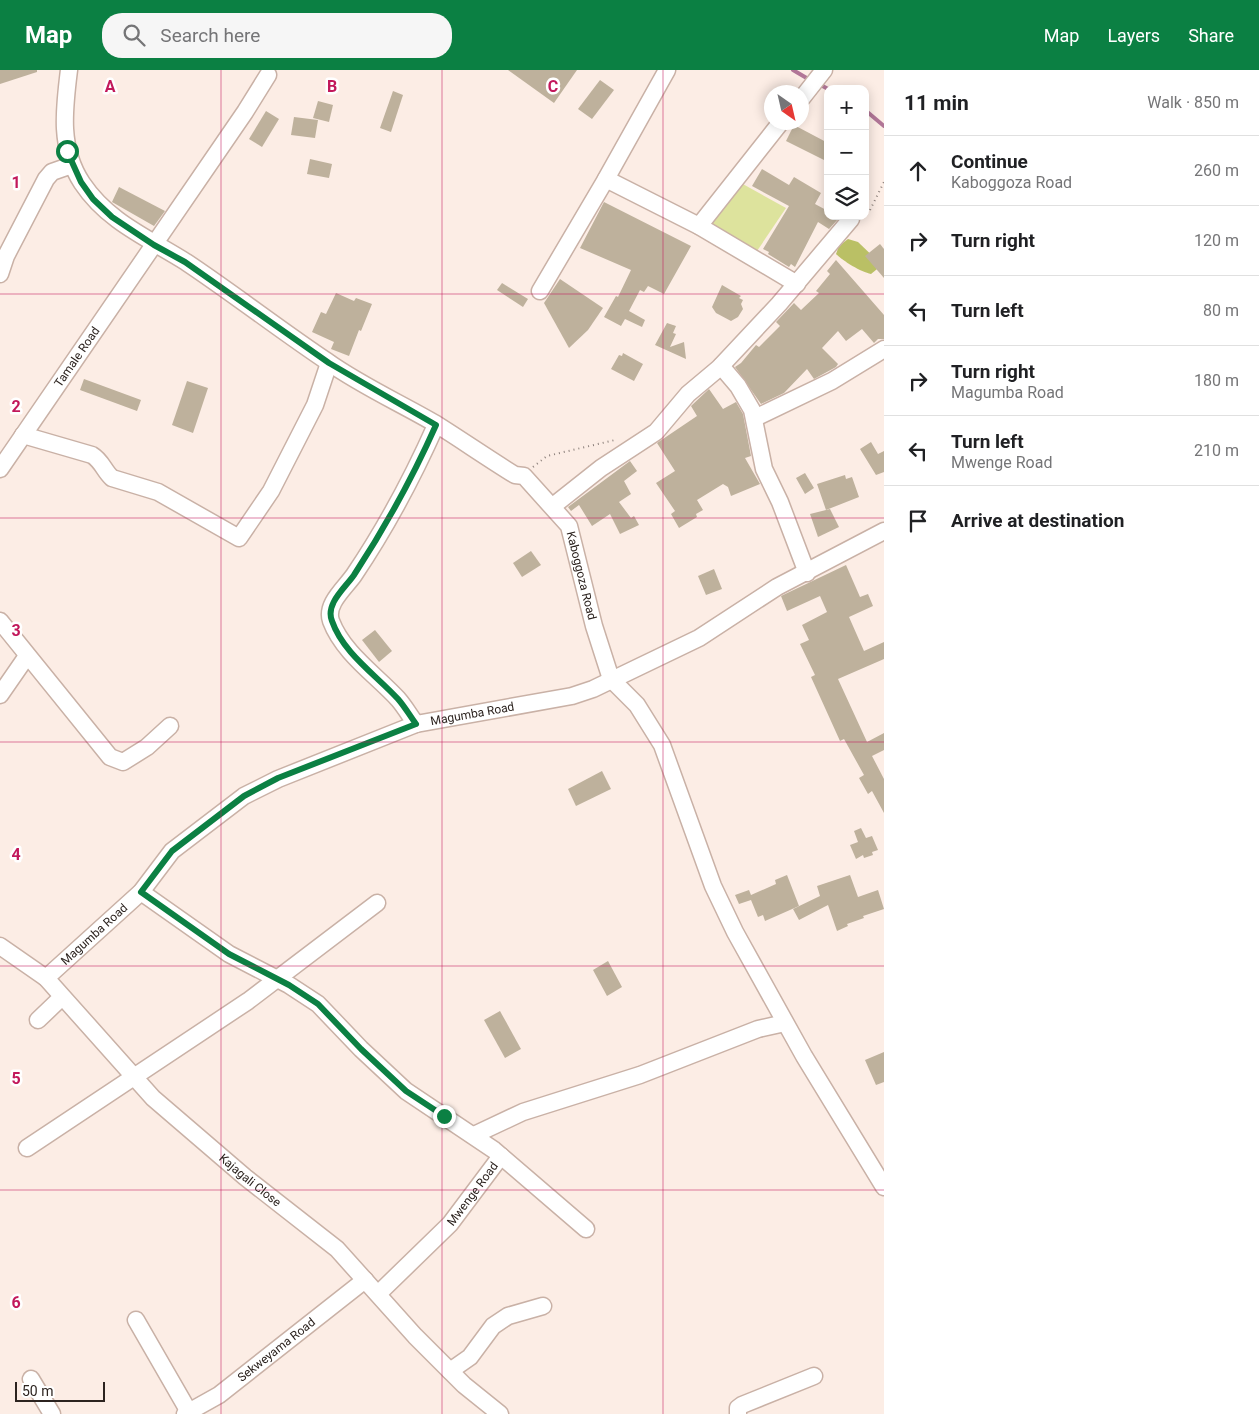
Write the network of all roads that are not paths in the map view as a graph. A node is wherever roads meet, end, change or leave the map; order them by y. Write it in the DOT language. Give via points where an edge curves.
graph roads {
  1 [pos="69,70"];
  2 [pos="667,70"];
  3 [pos="268,75"];
  4 [pos="775,130"];
  5 [pos="72,165"];
  6 [pos="606,180"];
  7 [pos="850,220"];
  8 [pos="699,226"];
  9 [pos="154,245"];
  10 [pos="0,274"];
  11 [pos="796,284"];
  12 [pos="540,291"];
  13 [pos="884,348"];
  14 [pos="329,363"];
  15 [pos="721,366"];
  16 [pos="755,418"];
  17 [pos="436,425"];
  18 [pos="23,435"];
  19 [pos="0,469"];
  20 [pos="553,506"];
  21 [pos="884,531"];
  22 [pos="807,573"];
  23 [pos="0,621"];
  24 [pos="27,656"];
  25 [pos="611,679"];
  26 [pos="0,695"];
  27 [pos="416,724"];
  28 [pos="170,726"];
  29 [pos="141,892"];
  30 [pos="377,903"];
  31 [pos="0,946"];
  32 [pos="46,978"];
  33 [pos="276,978"];
  34 [pos="62,997"];
  35 [pos="38,1020"];
  36 [pos="785,1023"];
  37 [pos="134,1078"];
  38 [pos="474,1135"];
  39 [pos="27,1148"];
  40 [pos="502,1156"];
  41 [pos="883,1182"];
  42 [pos="586,1229"];
  43 [pos="365,1280"];
  44 [pos="378,1294"];
  45 [pos="543,1306"];
  46 [pos="136,1320"];
  47 [pos="450,1371"];
  48 [pos="814,1376"];
  49 [pos="30,1379"];
  50 [pos="187,1413"];
  51 [pos="52,1414"];
  52 [pos="500,1414"];
  53 [pos="738,1414"];
  1 -- 5 [label="street, Kaboggoza Road" via="64,129"];
  2 -- 6 [label="street"];
  3 -- 9 [label="street, Tamale Road"];
  4 -- 8 [label="street"];
  5 -- 9 [label="street, Kaboggoza Road" via="93,199 112,217"];
  5 -- 10 [label="street" via="52,172 46,179"];
  6 -- 8 [label="street"];
  6 -- 12 [label="street"];
  7 -- 11 [label="street"];
  8 -- 11 [label="street"];
  9 -- 14 [label="street, Kaboggoza Road" via="185,262"];
  9 -- 18 [label="street, Tamale Road"];
  11 -- 15 [label="street"];
  13 -- 16 [label="street" via="832,381"];
  14 -- 17 [label="street, Kaboggoza Road"];
  14 -- 18 [label="street" via="315,405 271,491 239,538 158,492 112,478 101,460 92,455"];
  15 -- 16 [label="street" via="738,386"];
  15 -- 20 [label="street" via="688,394 656,432 596,471"];
  16 -- 22 [label="street" via="764,469"];
  17 -- 20 [label="street, Kaboggoza Road" via="515,475 524,476"];
  17 -- 27 [label="street" via="406,491 333,603 330,614 337,633"];
  18 -- 19 [label="street, Tamale Road"];
  20 -- 25 [label="street, Kaboggoza Road" via="569,526"];
  21 -- 22 [label="street, Magumba Road"];
  22 -- 25 [label="street, Magumba Road" via="777,587 700,638"];
  23 -- 24 [label="street"];
  24 -- 26 [label="street"];
  24 -- 28 [label="street" via="110,758 116,761 132,758"];
  25 -- 27 [label="street, Magumba Road" via="572,696"];
  25 -- 36 [label="street" via="624,689 662,745 713,886"];
  27 -- 29 [label="street, Magumba Road" via="278,778 244,796 172,851"];
  29 -- 32 [label="street, Magumba Road"];
  29 -- 33 [label="street, Mwenge Road" via="229,954"];
  30 -- 33 [label="street"];
  31 -- 32 [label="street, Kajagali Close"];
  32 -- 34 [label="street, Kajagali Close"];
  33 -- 37 [label="street" via="248,1001"];
  33 -- 38 [label="street, Mwenge Road" via="318,1004 406,1091"];
  34 -- 35 [label="street"];
  34 -- 37 [label="street, Kajagali Close"];
  36 -- 38 [label="street" via="758,1029 640,1075 523,1112"];
  36 -- 41 [label="street"];
  37 -- 39 [label="street"];
  37 -- 43 [label="street, Kajagali Close" via="238,1171 336,1249"];
  38 -- 40 [label="street, Mwenge Road"];
  40 -- 42 [label="street"];
  40 -- 44 [label="street, Mwenge Road" via="450,1224"];
  43 -- 44 [label="street, Kajagali Close"];
  43 -- 50 [label="street, Sekweyama Road" via="218,1395"];
  44 -- 47 [label="street, Kajagali Close"];
  45 -- 47 [label="street" via="508,1316 493,1326 470,1357"];
  46 -- 50 [label="street"];
  47 -- 52 [label="street, Kajagali Close"];
  48 -- 53 [label="street" via="742,1405"];
  49 -- 51 [label="street"];
}
